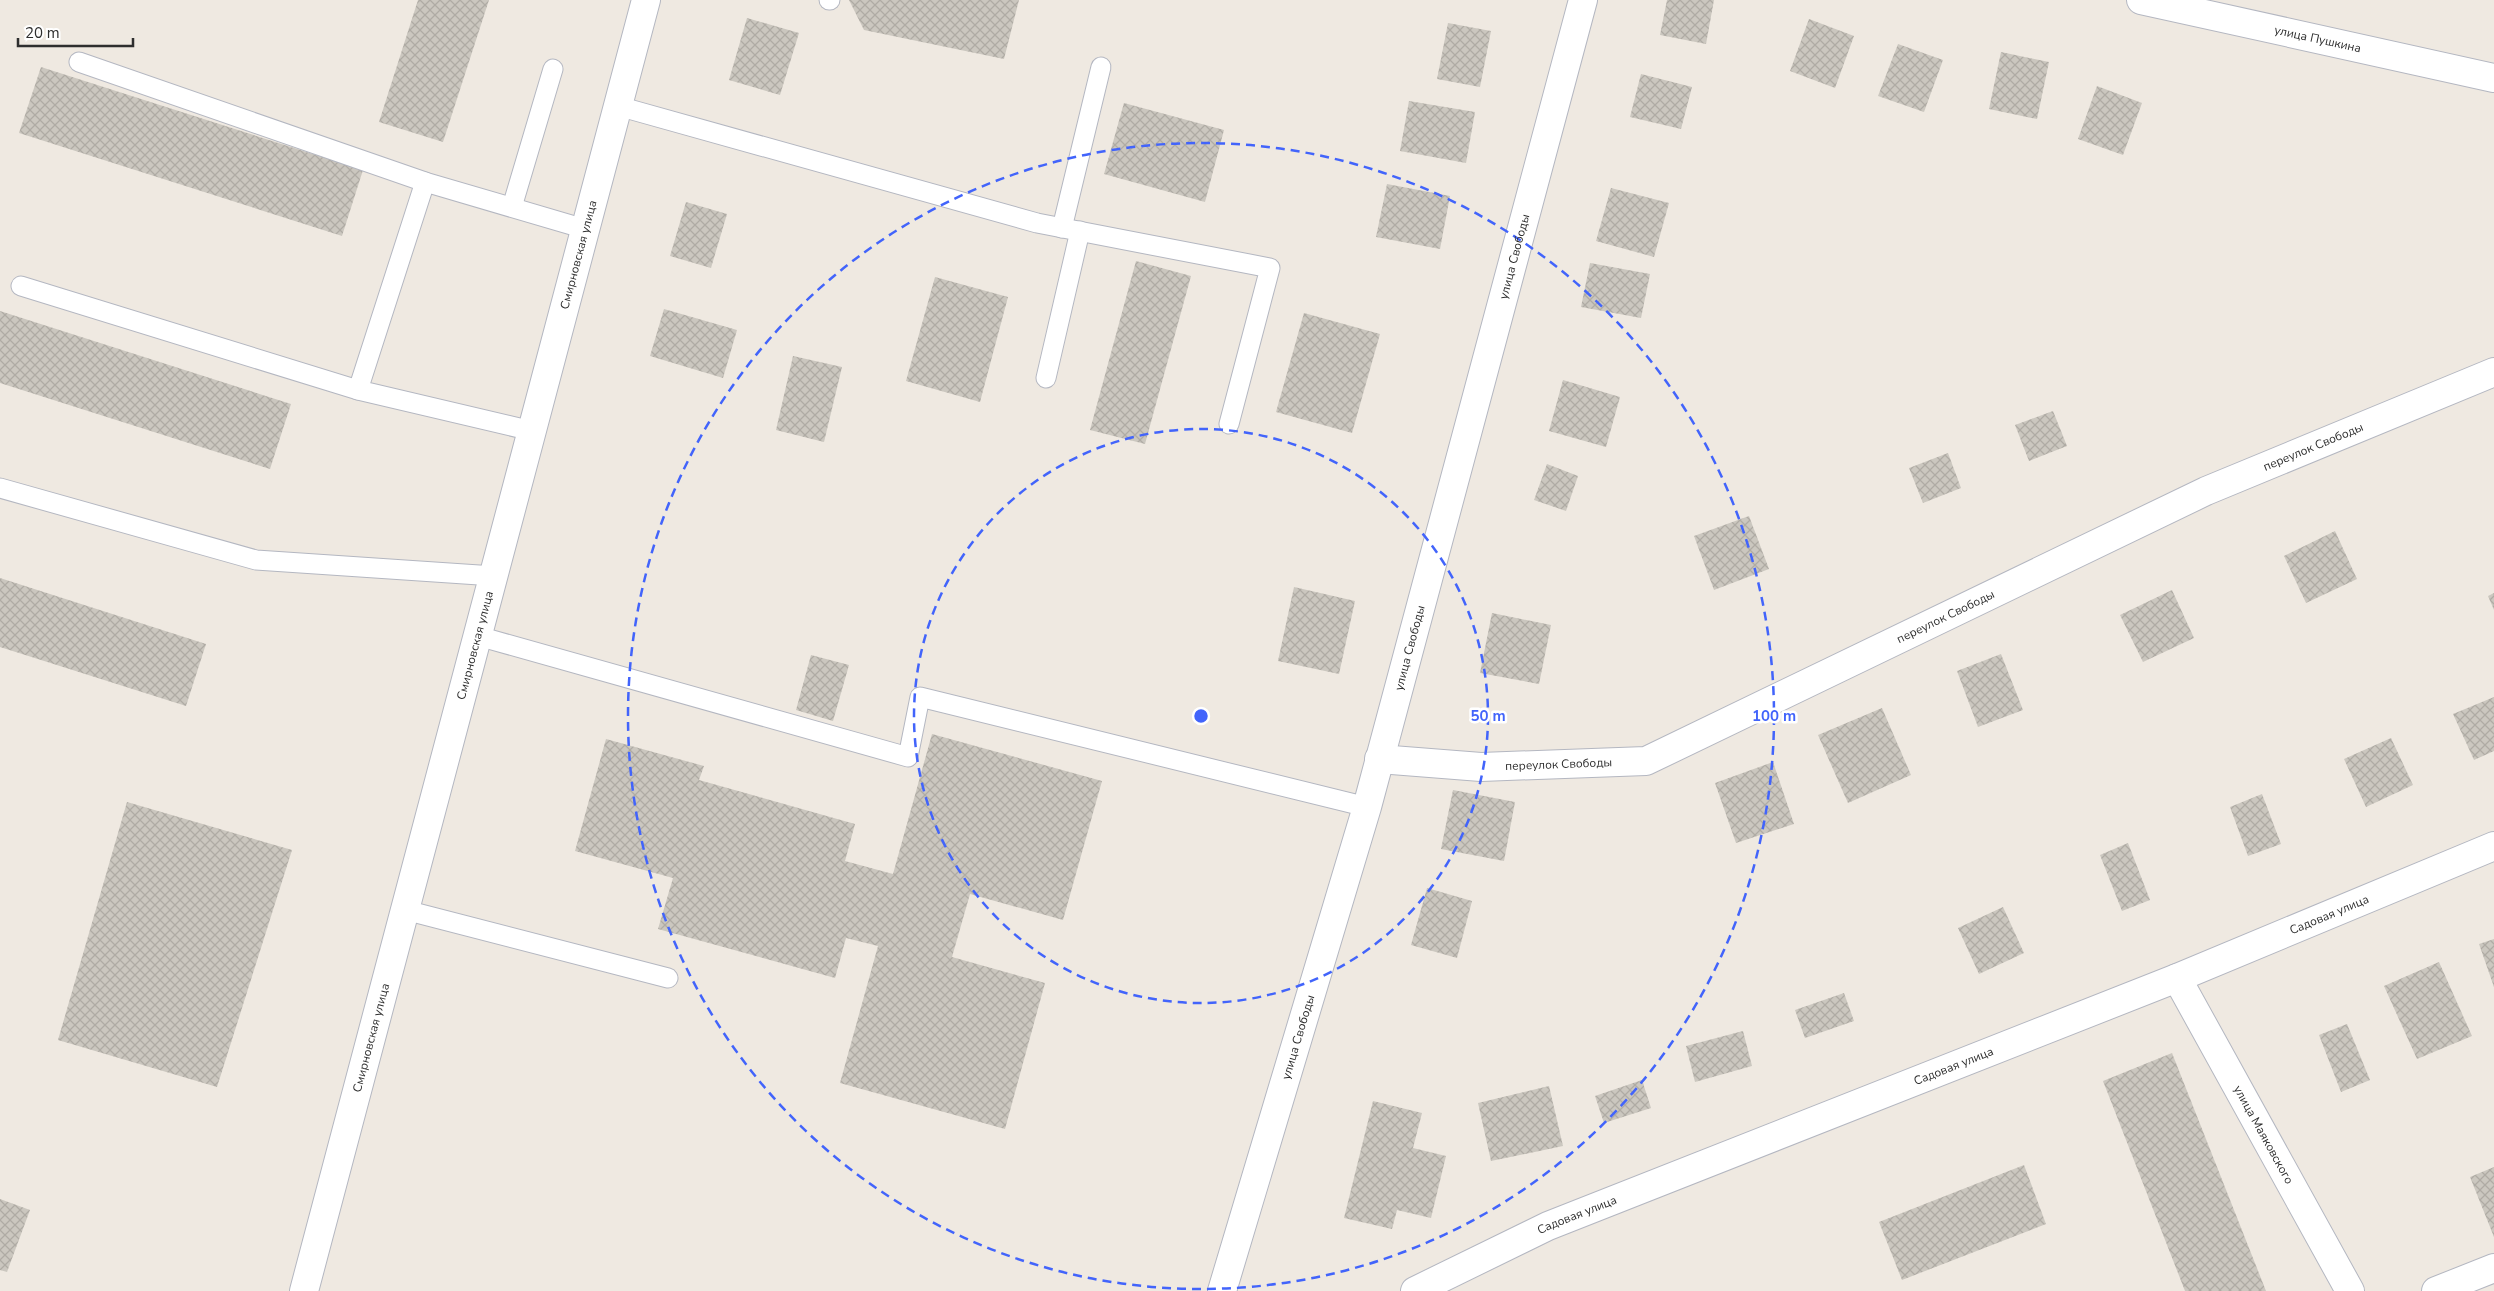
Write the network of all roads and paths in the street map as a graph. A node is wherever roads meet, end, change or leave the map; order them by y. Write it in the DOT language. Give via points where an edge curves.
graph roads {
  1 [pos="646,0"];
  2 [pos="1583,0"];
  3 [pos="2141,0"];
  4 [pos="79,62"];
  5 [pos="1102,67"];
  6 [pos="553,68"];
  7 [pos="2494,78"];
  8 [pos="618,106"];
  9 [pos="425,182"];
  10 [pos="512,207"];
  11 [pos="585,229"];
  12 [pos="1071,229"];
  13 [pos="21,286"];
  14 [pos="2494,372"];
  15 [pos="1046,378"];
  16 [pos="358,390"];
  17 [pos="1229,424"];
  18 [pos="532,431"];
  19 [pos="0,488"];
  20 [pos="494,576"];
  21 [pos="478,636"];
  22 [pos="1379,759"];
  23 [pos="1367,807"];
  24 [pos="2494,846"];
  25 [pos="405,910"];
  26 [pos="668,978"];
  27 [pos="2177,978"];
  28 [pos="2494,1268"];
  29 [pos="304,1291"];
  30 [pos="1222,1291"];
  31 [pos="1415,1291"];
  32 [pos="2350,1291"];
  33 [pos="2436,1291"];
  1 -- 8 [label="street, Смирновская улица"];
  2 -- 22 [label="street, улица Свободы"];
  3 -- 7 [label="street, улица Пушкина"];
  4 -- 9 [label="lane"];
  5 -- 12 [label="lane"];
  6 -- 10 [label="lane"];
  8 -- 11 [label="street, Смирновская улица"];
  8 -- 12 [label="lane" via="1037,223"];
  9 -- 10 [label="lane"];
  9 -- 16 [label="lane"];
  10 -- 11 [label="lane"];
  11 -- 18 [label="street, Смирновская улица"];
  12 -- 15 [label="lane"];
  12 -- 17 [label="lane" via="1270,268"];
  13 -- 16 [label="lane"];
  14 -- 22 [label="street, переулок Свободы" via="2206,491 1646,761 1481,767"];
  16 -- 18 [label="lane"];
  18 -- 20 [label="street, Смирновская улица"];
  19 -- 20 [label="lane" via="256,560"];
  20 -- 21 [label="street, Смирновская улица"];
  21 -- 23 [label="lane" via="908,757 920,697"];
  21 -- 25 [label="street, Смирновская улица"];
  22 -- 23 [label="street, улица Свободы"];
  23 -- 30 [label="street, улица Свободы"];
  24 -- 27 [label="street, Садовая улица"];
  25 -- 26 [label="lane"];
  25 -- 29 [label="street, Смирновская улица"];
  27 -- 31 [label="street, Садовая улица" via="1548,1226"];
  27 -- 32 [label="street, улица Маяковского"];
  28 -- 33 [label="street"];
}
